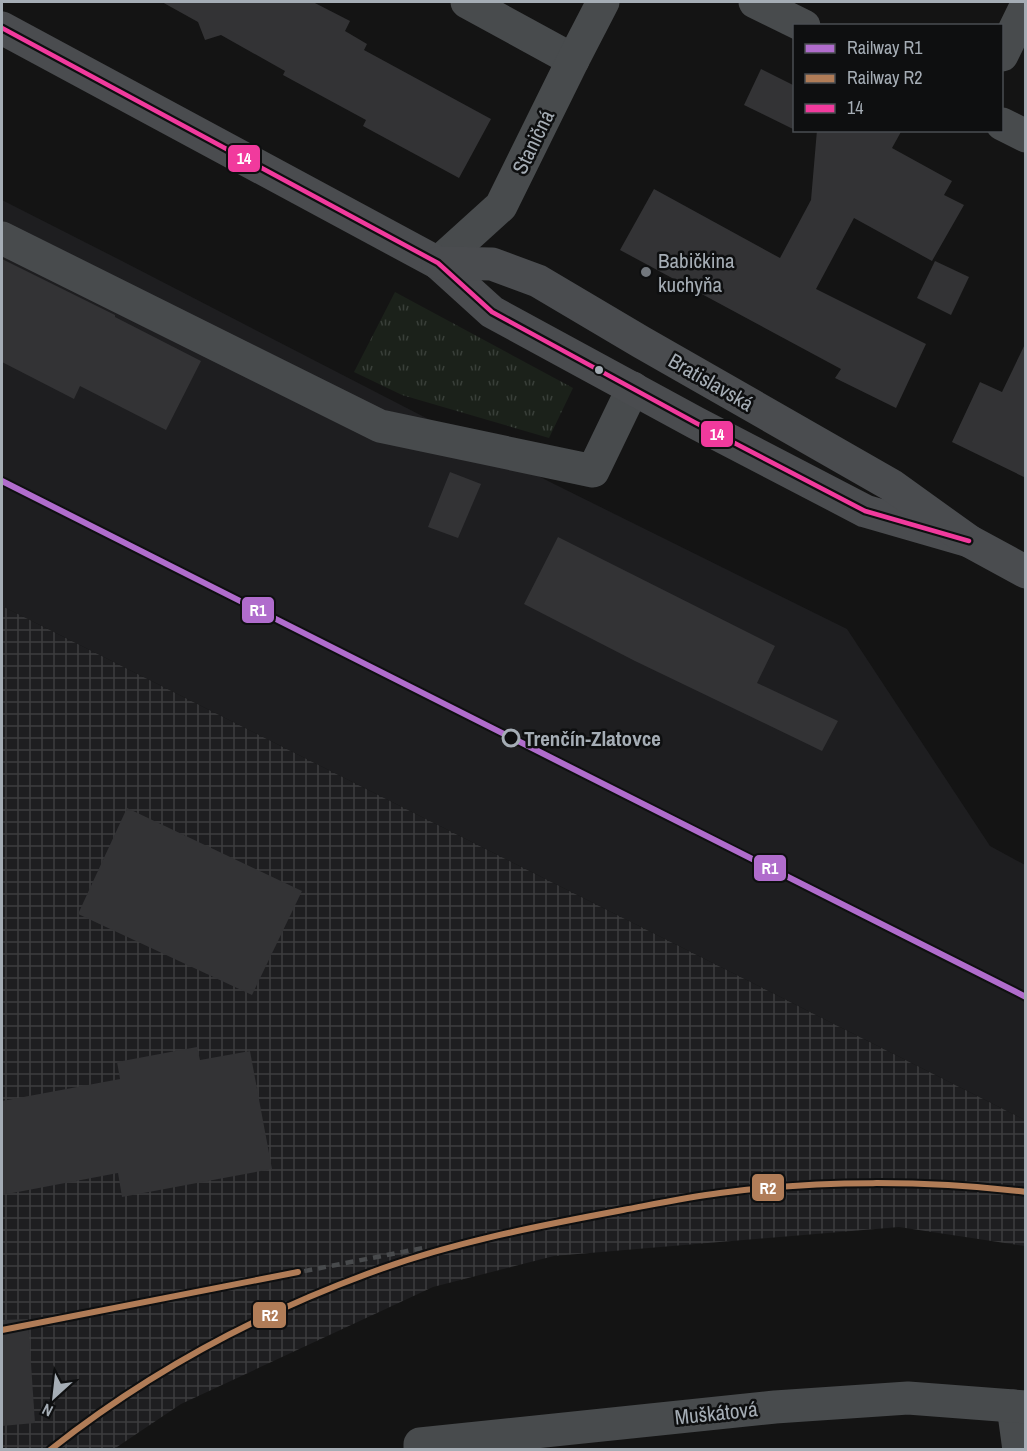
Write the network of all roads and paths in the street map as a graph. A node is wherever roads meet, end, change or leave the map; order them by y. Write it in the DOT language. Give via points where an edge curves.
graph roads {
  1 [pos="467,2"];
  2 [pos="603,2"];
  3 [pos="755,2"];
  4 [pos="1026,6"];
  5 [pos="800,24"];
  6 [pos="2,28"];
  7 [pos="1003,53"];
  8 [pos="573,60"];
  9 [pos="1003,124"];
  10 [pos="1026,136"];
  11 [pos="2,238"];
  12 [pos="438,263"];
  13 [pos="633,388"];
  14 [pos="969,541"];
  15 [pos="1026,572"];
  16 [pos="1019,1406"];
  17 [pos="420,1447"];
  18 [pos="1018,1449"];
  1 -- 8 [label="street"];
  2 -- 8 [label="street, Staničná"];
  3 -- 5 [label="street"];
  4 -- 7 [label="street"];
  6 -- 12 [label="main road, Bratislavská"];
  8 -- 12 [label="street, Staničná" via="501,206"];
  9 -- 10 [label="street"];
  11 -- 13 [label="street" via="380,426 593,471"];
  12 -- 13 [label="main road, Bratislavská" via="492,312"];
  12 -- 14 [label="main road, Bratislavská" via="492,264 538,281 891,485"];
  13 -- 14 [label="main road, Bratislavská" via="865,511"];
  14 -- 15 [label="main road, Bratislavská"];
  16 -- 17 [label="street, Muškátová" via="908,1398 776,1407"];
  16 -- 18 [label="street, Muškátová"];
}
